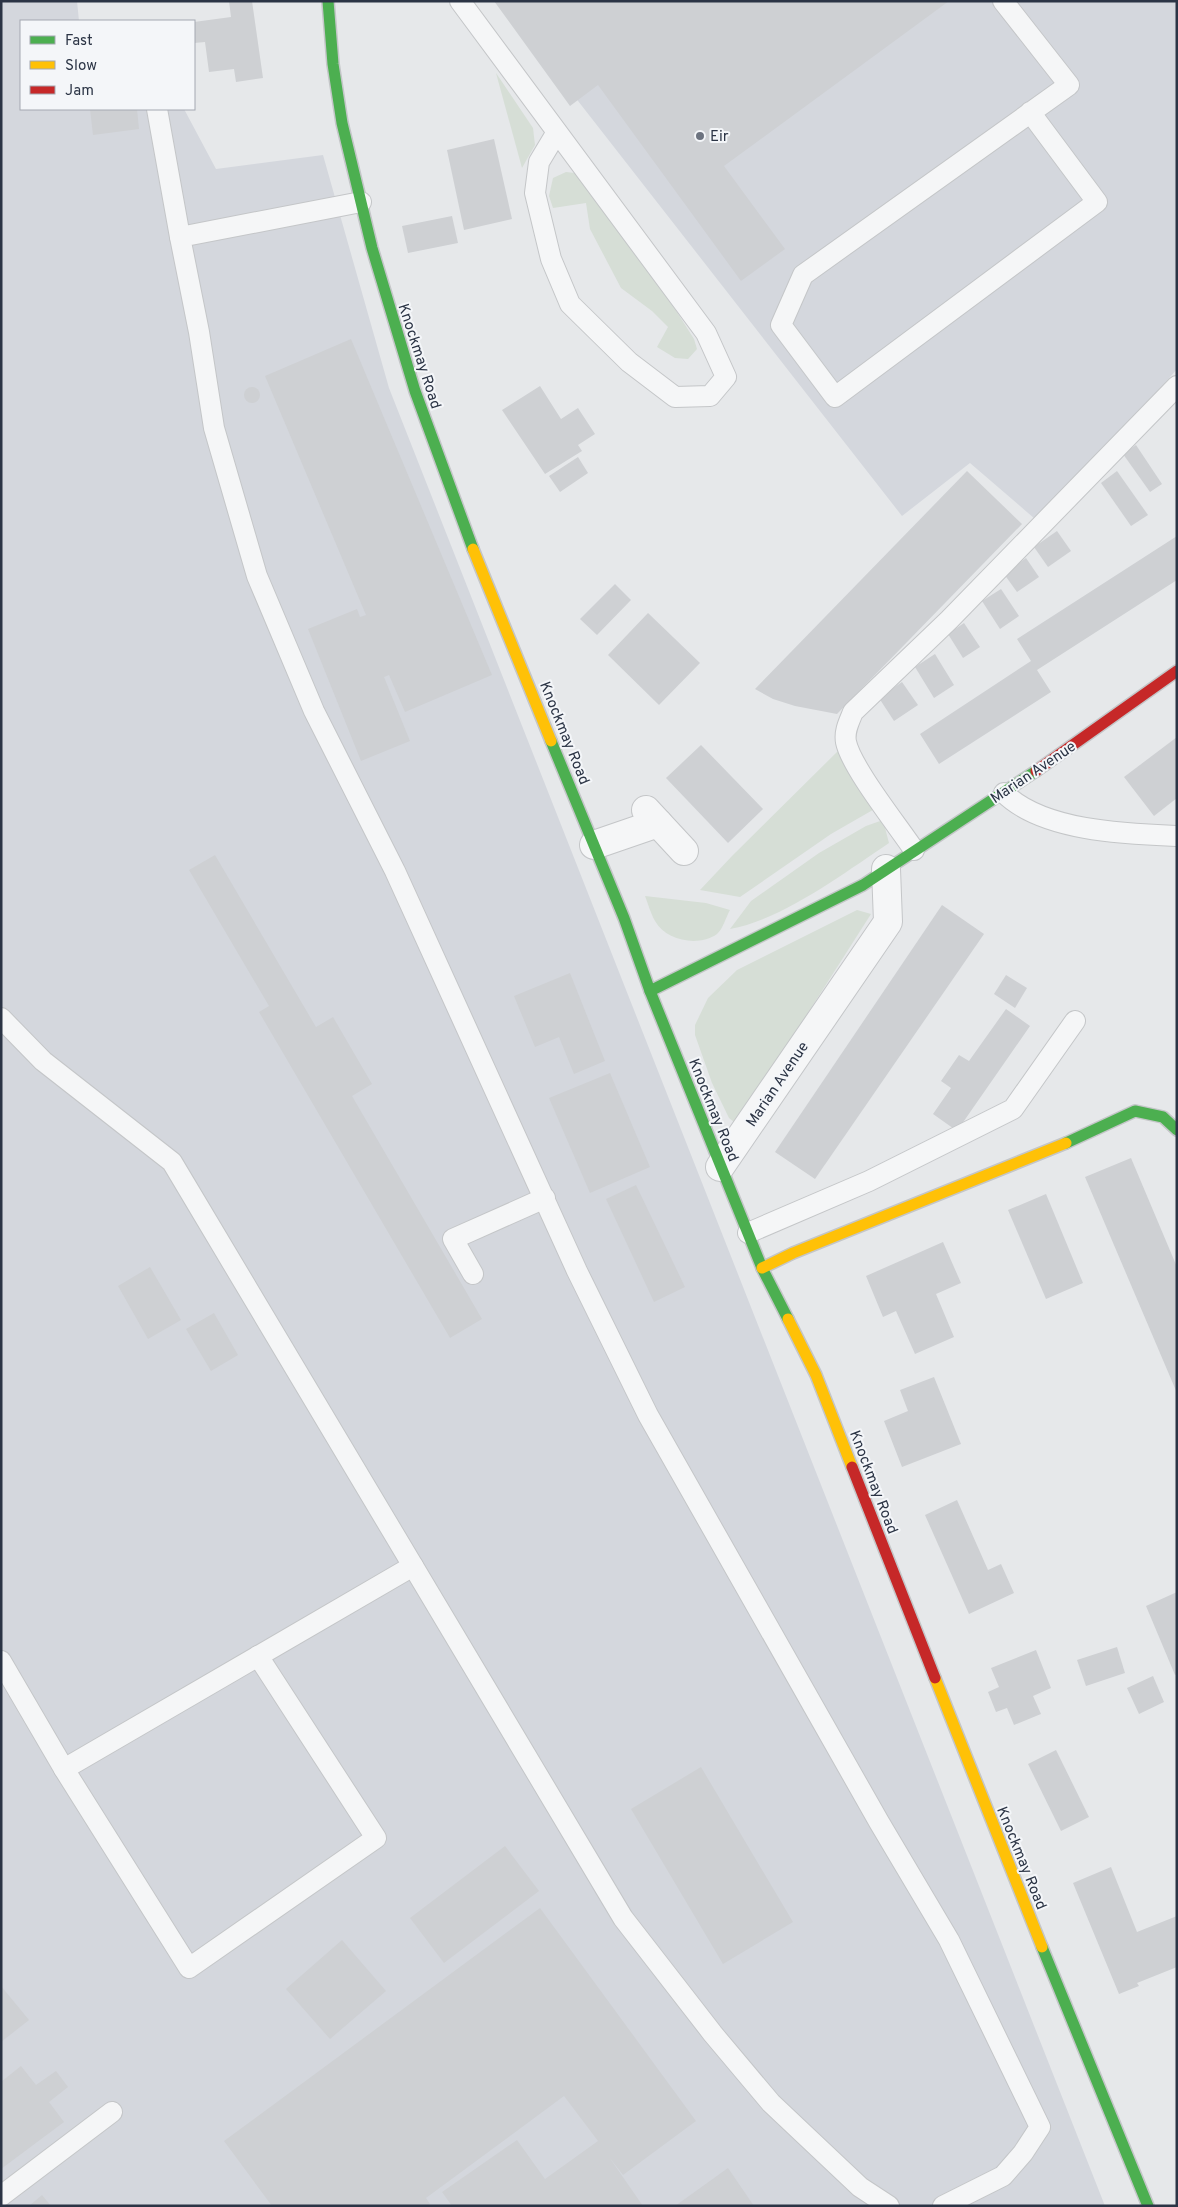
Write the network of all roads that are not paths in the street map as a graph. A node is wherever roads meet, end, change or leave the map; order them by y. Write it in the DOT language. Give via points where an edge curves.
graph roads {
  1 [pos="328,1"];
  2 [pos="460,1"];
  3 [pos="1003,1"];
  4 [pos="158,110"];
  5 [pos="1030,112"];
  6 [pos="557,132"];
  7 [pos="361,202"];
  8 [pos="180,237"];
  9 [pos="1177,386"];
  10 [pos="1177,671"];
  11 [pos="1004,792"];
  12 [pos="1177,836"];
  13 [pos="594,845"];
  14 [pos="914,850"];
  15 [pos="684,851"];
  16 [pos="886,869"];
  17 [pos="650,990"];
  18 [pos="1,1018"];
  19 [pos="1075,1021"];
  20 [pos="1177,1130"];
  21 [pos="720,1167"];
  22 [pos="545,1198"];
  23 [pos="748,1233"];
  24 [pos="762,1268"];
  25 [pos="473,1274"];
  26 [pos="413,1566"];
  27 [pos="258,1656"];
  28 [pos="1,1661"];
  29 [pos="64,1769"];
  30 [pos="112,2112"];
  31 [pos="1,2196"];
  32 [pos="889,2206"];
  33 [pos="943,2206"];
  34 [pos="1148,2206"];
  1 -- 7 [label="street, Knockmay Road" via="332,64"];
  2 -- 6 [label="lane"];
  3 -- 5 [label="lane" via="1069,85"];
  4 -- 8 [label="lane"];
  5 -- 5 [label="lane" via="803,276 781,325 835,397 1098,202"];
  6 -- 6 [label="lane" via="706,333 726,377 710,396 675,396 629,362 570,304 551,259 535,193 539,162"];
  7 -- 8 [label="lane"];
  7 -- 13 [label="street, Knockmay Road" via="392,321 415,391 483,577"];
  8 -- 22 [label="lane" via="214,428 258,576 314,711 395,871"];
  9 -- 14 [label="lane" via="949,620 853,712 846,727 846,742 854,762"];
  10 -- 11 [label="street, Marian Avenue"];
  11 -- 12 [label="lane" via="1016,805 1092,830"];
  11 -- 14 [label="street, Marian Avenue"];
  13 -- 15 [label="street" via="651,816"];
  13 -- 17 [label="street, Knockmay Road"];
  14 -- 16 [label="street, Marian Avenue"];
  16 -- 17 [label="street, Marian Avenue" via="855,889"];
  16 -- 21 [label="street, Marian Avenue" via="888,922"];
  17 -- 21 [label="street, Knockmay Road"];
  18 -- 26 [label="lane" via="43,1061 172,1162"];
  19 -- 23 [label="lane" via="1013,1109 869,1181"];
  20 -- 24 [label="street" via="1163,1117 1135,1111 1048,1151"];
  21 -- 23 [label="street, Knockmay Road"];
  22 -- 25 [label="lane" via="452,1239"];
  22 -- 33 [label="lane" via="648,1415 949,1940 1040,2126 1003,2176"];
  23 -- 24 [label="street, Knockmay Road"];
  24 -- 34 [label="street, Knockmay Road" via="816,1375 1013,1877"];
  26 -- 27 [label="lane"];
  26 -- 32 [label="lane" via="623,1918 712,2034 771,2103 860,2188"];
  27 -- 29 [label="lane"];
  27 -- 29 [label="lane" via="376,1838 189,1968"];
  28 -- 29 [label="lane"];
  30 -- 31 [label="lane"];
}
